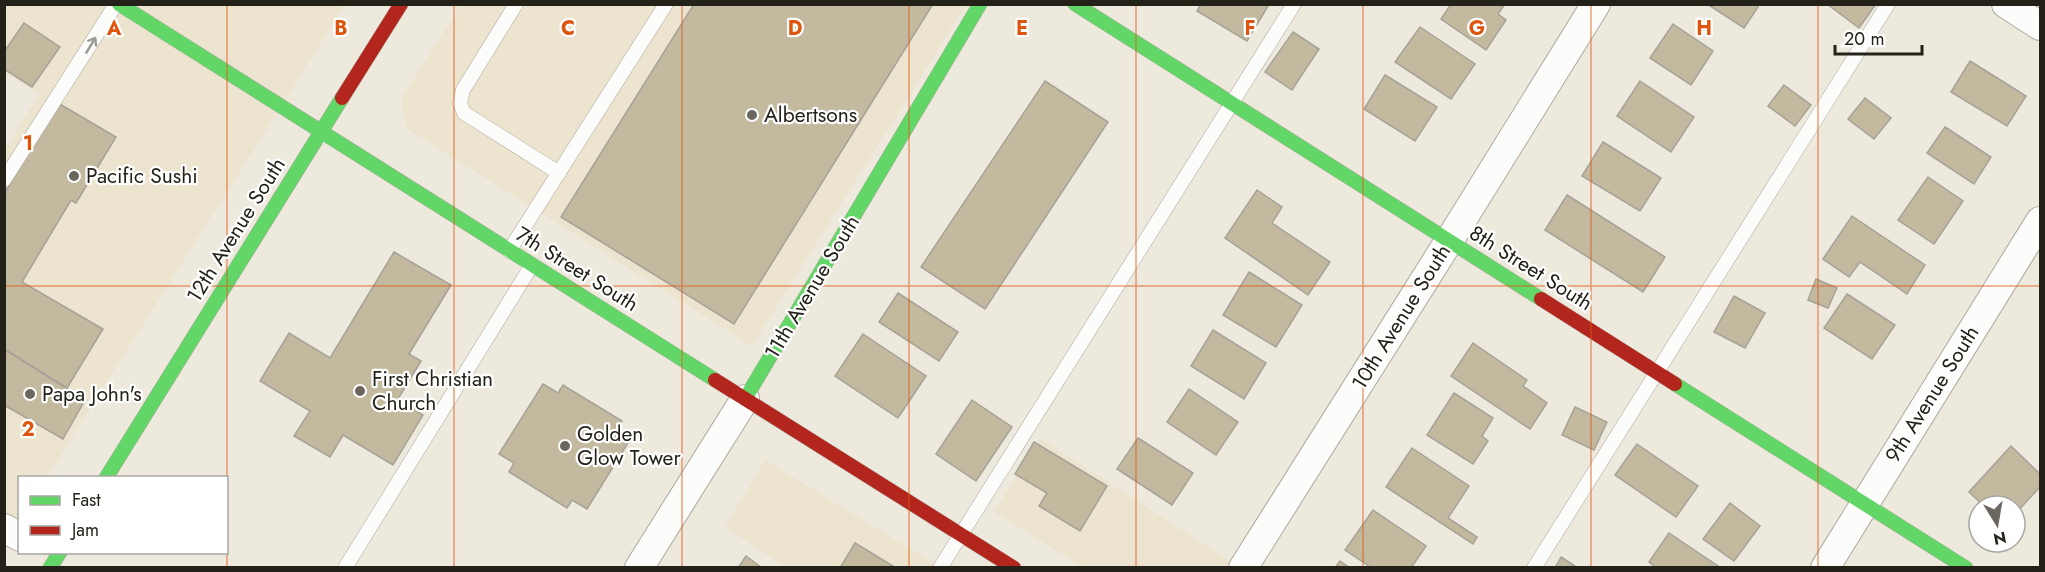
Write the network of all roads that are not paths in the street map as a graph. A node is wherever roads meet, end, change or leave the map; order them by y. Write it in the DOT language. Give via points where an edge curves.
graph roads {
  1 [pos="118,4"];
  2 [pos="401,4"];
  3 [pos="516,4"];
  4 [pos="666,4"];
  5 [pos="980,4"];
  6 [pos="1075,4"];
  7 [pos="1294,4"];
  8 [pos="1596,4"];
  9 [pos="1888,4"];
  10 [pos="2006,4"];
  11 [pos="2040,26"];
  12 [pos="1232,104"];
  13 [pos="321,132"];
  14 [pos="559,173"];
  15 [pos="4,180"];
  16 [pos="2040,221"];
  17 [pos="1449,241"];
  18 [pos="509,251"];
  19 [pos="532,265"];
  20 [pos="1657,372"];
  21 [pos="745,399"];
  22 [pos="107,476"];
  23 [pos="1863,503"];
  24 [pos="4,528"];
  25 [pos="961,534"];
  26 [pos="18,536"];
  27 [pos="345,567"];
  28 [pos="639,567"];
  29 [pos="940,567"];
  30 [pos="1014,567"];
  31 [pos="1243,567"];
  32 [pos="1534,567"];
  33 [pos="1825,567"];
  34 [pos="1966,567"];
  1 -- 13 [label="street, 7th Street South"];
  15 -- 1 [label="lane, one-way"];
  2 -- 13 [label="street, 12th Avenue South"];
  3 -- 14 [label="lane" via="463,90 460,103 464,113"];
  4 -- 14 [label="lane"];
  5 -- 21 [label="street, 11th Avenue South"];
  6 -- 12 [label="street, 8th Street South"];
  7 -- 12 [label="lane"];
  8 -- 17 [label="street, 10th Avenue South"];
  9 -- 20 [label="lane"];
  10 -- 11 [label="street"];
  12 -- 17 [label="street, 8th Street South"];
  12 -- 25 [label="lane"];
  13 -- 18 [label="street, 7th Street South"];
  13 -- 22 [label="street, 12th Avenue South"];
  14 -- 18 [label="lane"];
  16 -- 23 [label="street, 9th Avenue South"];
  17 -- 20 [label="street, 8th Street South"];
  17 -- 31 [label="street, 10th Avenue South"];
  18 -- 19 [label="street, 7th Street South"];
  19 -- 21 [label="street, 7th Street South"];
  19 -- 27 [label="lane"];
  20 -- 23 [label="street, 8th Street South"];
  20 -- 32 [label="lane"];
  21 -- 25 [label="street, 7th Street South"];
  21 -- 28 [label="street, 11th Avenue South"];
  23 -- 33 [label="street, 9th Avenue South"];
  23 -- 34 [label="street, 8th Street South"];
  24 -- 26 [label="street"];
  25 -- 29 [label="lane"];
  25 -- 30 [label="street, 7th Street South"];
}
